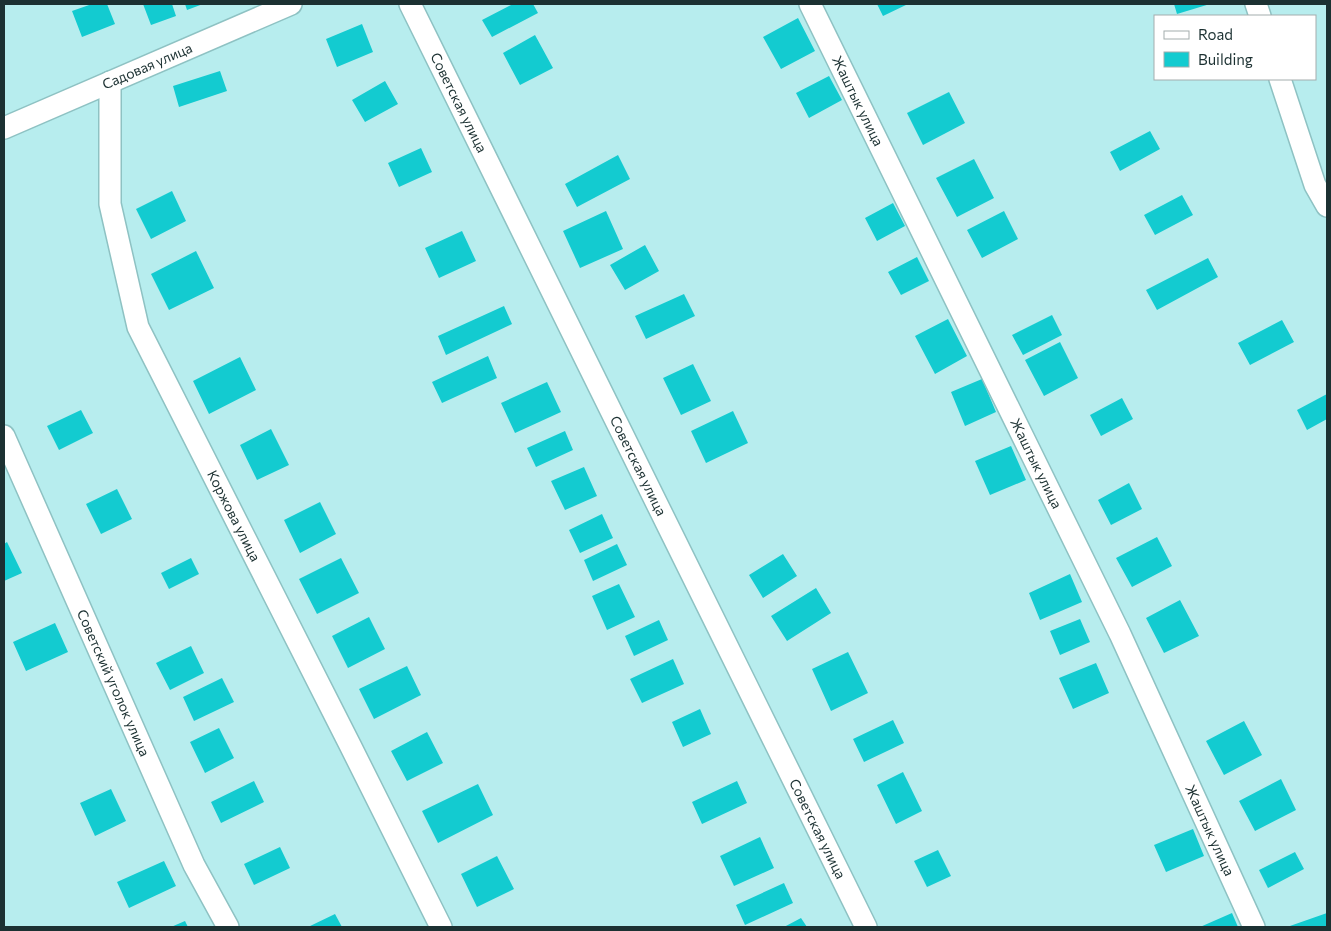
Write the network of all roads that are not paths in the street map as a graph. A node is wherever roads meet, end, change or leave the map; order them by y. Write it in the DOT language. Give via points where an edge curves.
graph roads {
  1 [pos="291,4"];
  2 [pos="410,4"];
  3 [pos="810,4"];
  4 [pos="1280,80"];
  5 [pos="110,82"];
  6 [pos="4,128"];
  7 [pos="1327,206"];
  8 [pos="4,436"];
  9 [pos="228,927"];
  10 [pos="441,927"];
  11 [pos="866,927"];
  12 [pos="1254,927"];
  1 -- 5 [label="street, Садовая улица"];
  2 -- 11 [label="street, Советская улица"];
  3 -- 12 [label="street, Жаштык улица" via="1120,634"];
  4 -- 7 [label="street" via="1315,186"];
  5 -- 6 [label="street, Садовая улица"];
  5 -- 10 [label="street, Коржова улица" via="110,204 138,327"];
  8 -- 9 [label="street, Советский уголок улица" via="194,865"];
}
